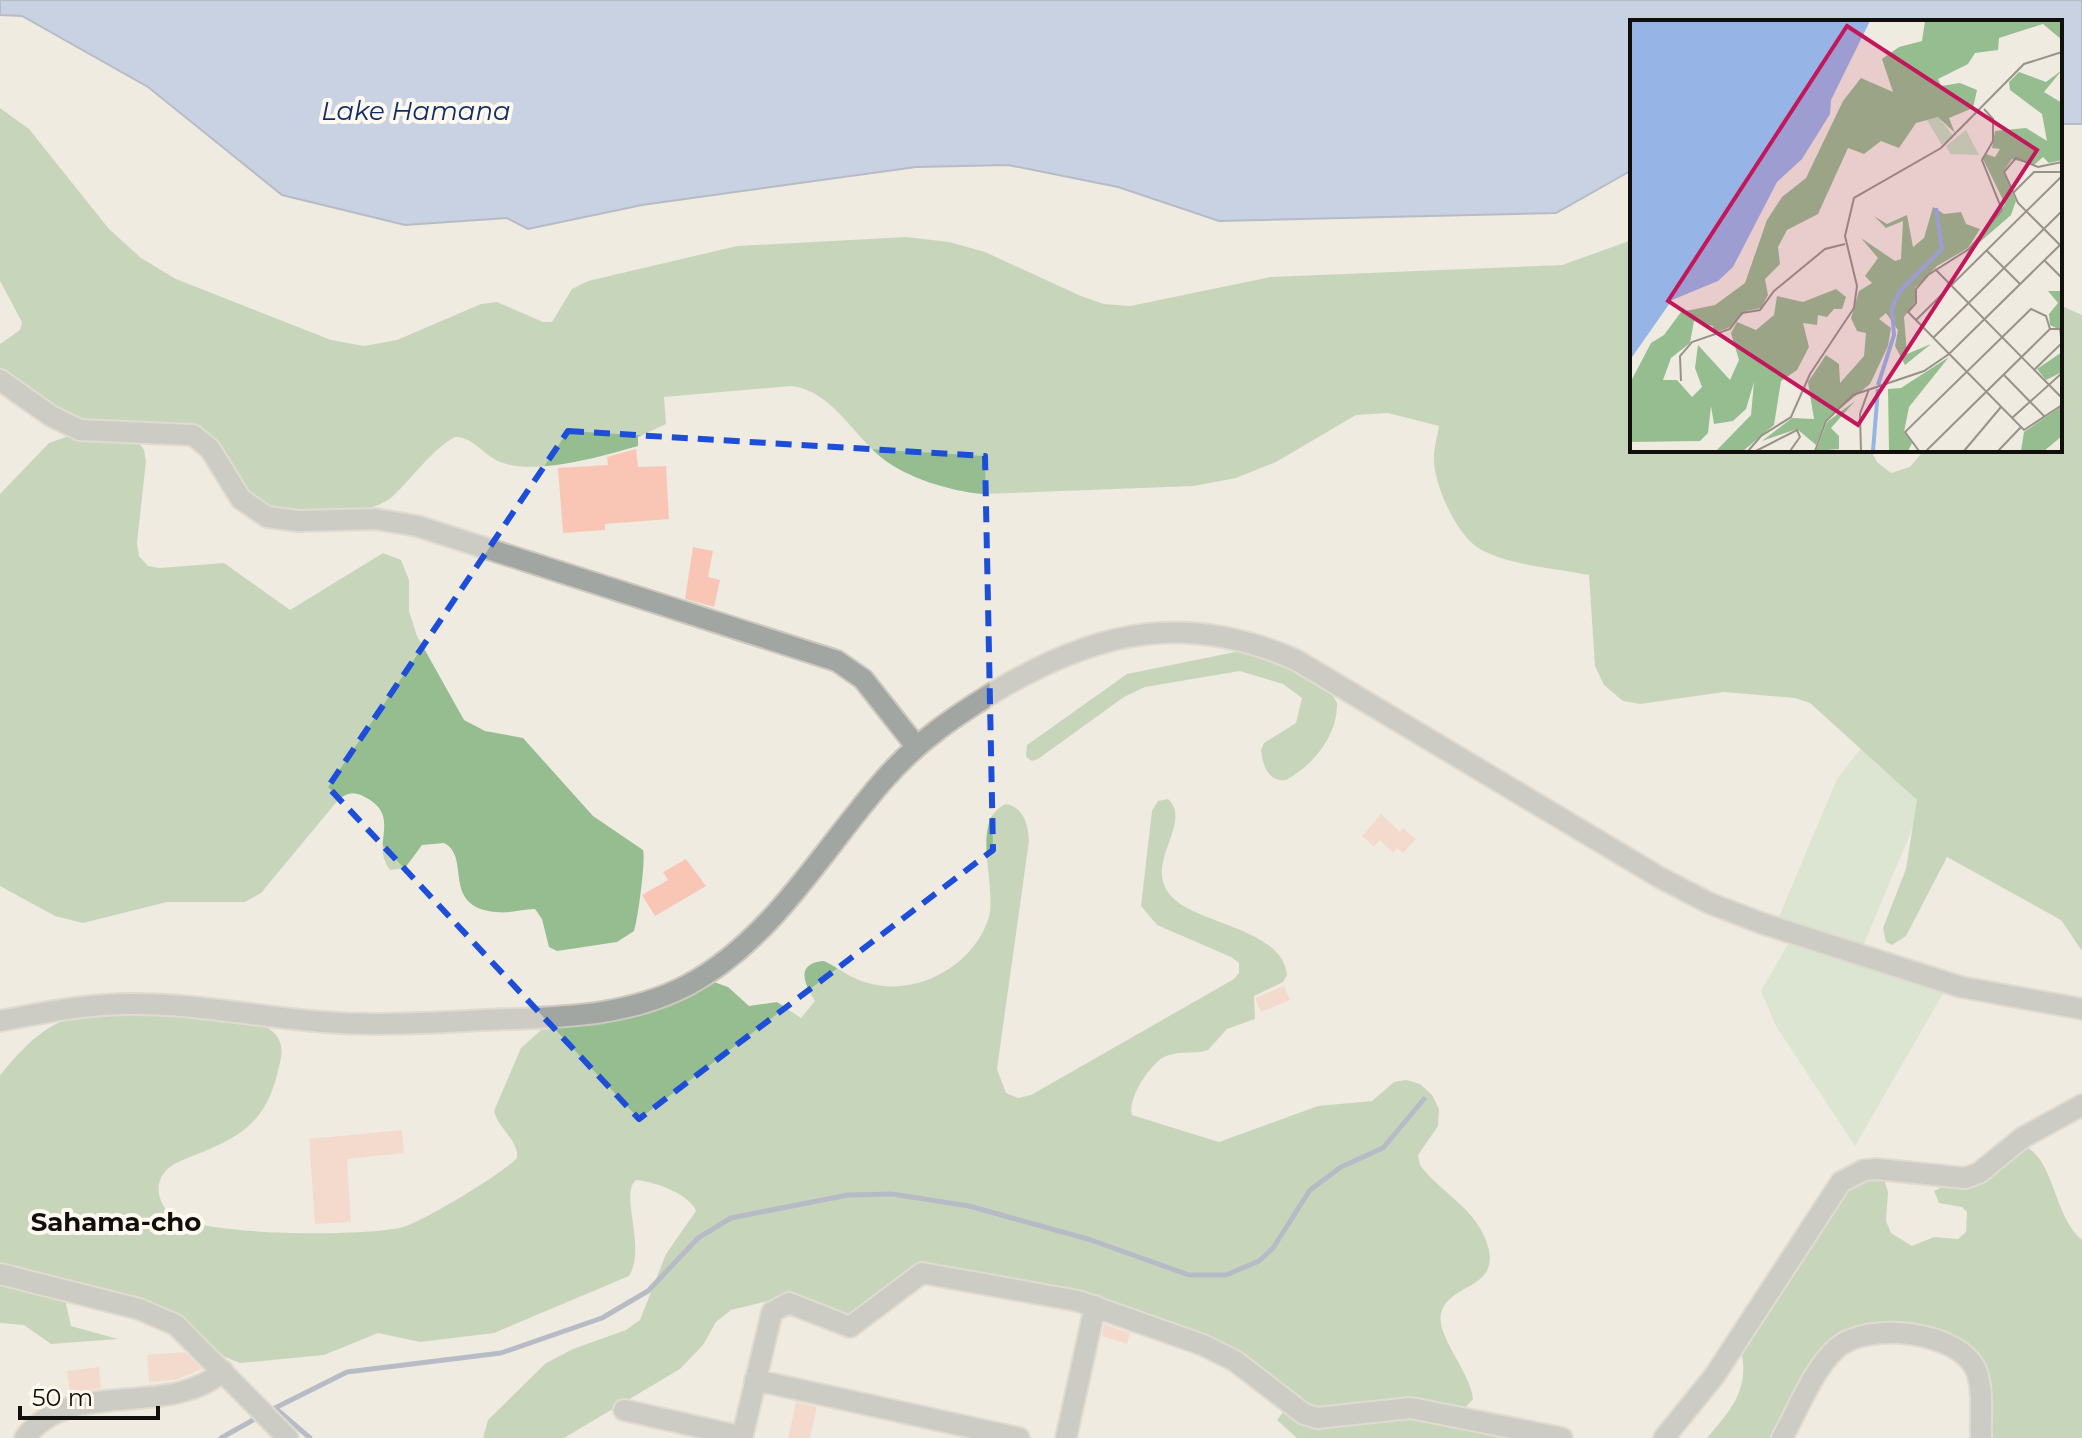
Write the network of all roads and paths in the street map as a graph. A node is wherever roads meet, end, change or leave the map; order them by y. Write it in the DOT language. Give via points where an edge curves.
graph roads {
  1 [pos="0,380"];
  2 [pos="916,746"];
  3 [pos="2082,1009"];
  4 [pos="0,1021"];
  5 [pos="2082,1105"];
  6 [pos="0,1274"];
  7 [pos="1095,1306"];
  8 [pos="223,1371"];
  9 [pos="755,1380"];
  10 [pos="624,1410"];
  11 [pos="742,1437"];
  12 [pos="25,1438"];
  13 [pos="288,1438"];
  14 [pos="1019,1438"];
  15 [pos="1066,1438"];
  16 [pos="1562,1438"];
  17 [pos="1664,1438"];
  18 [pos="1782,1438"];
  19 [pos="1981,1438"];
  1 -- 2 [label="street" via="80,430 193,435 210,449 241,499 267,517 375,519 417,526 837,661 863,679"];
  2 -- 3 [label="street" via="960,712 1082,647 1162,631 1230,637 1296,660 1709,903 1961,987"];
  2 -- 4 [label="street" via="746,942 688,985 634,1006 577,1017 375,1024 127,1003"];
  5 -- 17 [label="street" via="1965,1178 1877,1169 1841,1182 1715,1375"];
  6 -- 8 [label="street" via="158,1316 192,1338"];
  7 -- 9 [label="street" via="1040,1291 922,1273 850,1327 799,1305 780,1305 768,1320"];
  7 -- 15 [label="street"];
  7 -- 16 [label="street" via="1220,1352 1304,1414 1317,1418 1411,1408"];
  8 -- 12 [label="street" via="165,1396 61,1410"];
  8 -- 13 [label="street"];
  9 -- 11 [label="street"];
  9 -- 14 [label="street"];
  10 -- 11 [label="street"];
  18 -- 19 [label="street" via="1835,1349 1850,1338 1884,1332 1944,1342 1968,1357 1979,1383"];
}
